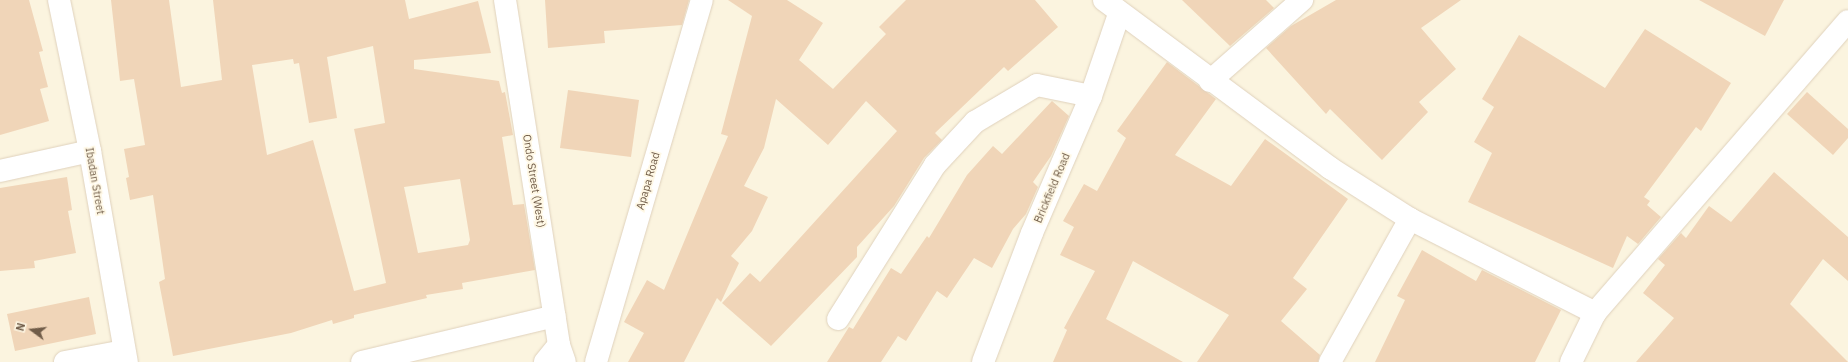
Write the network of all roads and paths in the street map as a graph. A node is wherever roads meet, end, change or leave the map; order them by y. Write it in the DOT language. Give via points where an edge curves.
graph roads {
  1 [pos="59,0"];
  2 [pos="505,0"];
  3 [pos="702,0"];
  4 [pos="1302,0"];
  5 [pos="1112,7"];
  6 [pos="1848,21"];
  7 [pos="1210,81"];
  8 [pos="1091,96"];
  9 [pos="90,151"];
  10 [pos="0,171"];
  11 [pos="1410,219"];
  12 [pos="1595,313"];
  13 [pos="555,316"];
  14 [pos="838,318"];
  15 [pos="562,354"];
  16 [pos="126,356"];
  17 [pos="65,362"];
  18 [pos="362,362"];
  19 [pos="545,362"];
  20 [pos="596,362"];
  21 [pos="983,362"];
  22 [pos="1330,362"];
  23 [pos="1571,362"];
  1 -- 9 [label="street, Ibadan Street"];
  2 -- 13 [label="street, Ondo Street (West)"];
  3 -- 20 [label="street, Apapa Road"];
  4 -- 7 [label="street"];
  5 -- 7 [label="street"];
  5 -- 8 [label="street, Brickfield Road"];
  6 -- 12 [label="street"];
  7 -- 11 [label="street" via="1330,168"];
  8 -- 14 [label="street" via="1036,85 975,122 935,165"];
  8 -- 21 [label="street, Brickfield Road" via="1032,234"];
  9 -- 10 [label="street"];
  9 -- 16 [label="street, Ibadan Street"];
  11 -- 12 [label="street"];
  11 -- 22 [label="street"];
  12 -- 23 [label="street"];
  13 -- 15 [label="street, Ondo Street (West)"];
  13 -- 18 [label="street"];
  15 -- 19 [label="street"];
  16 -- 17 [label="street"];
}
